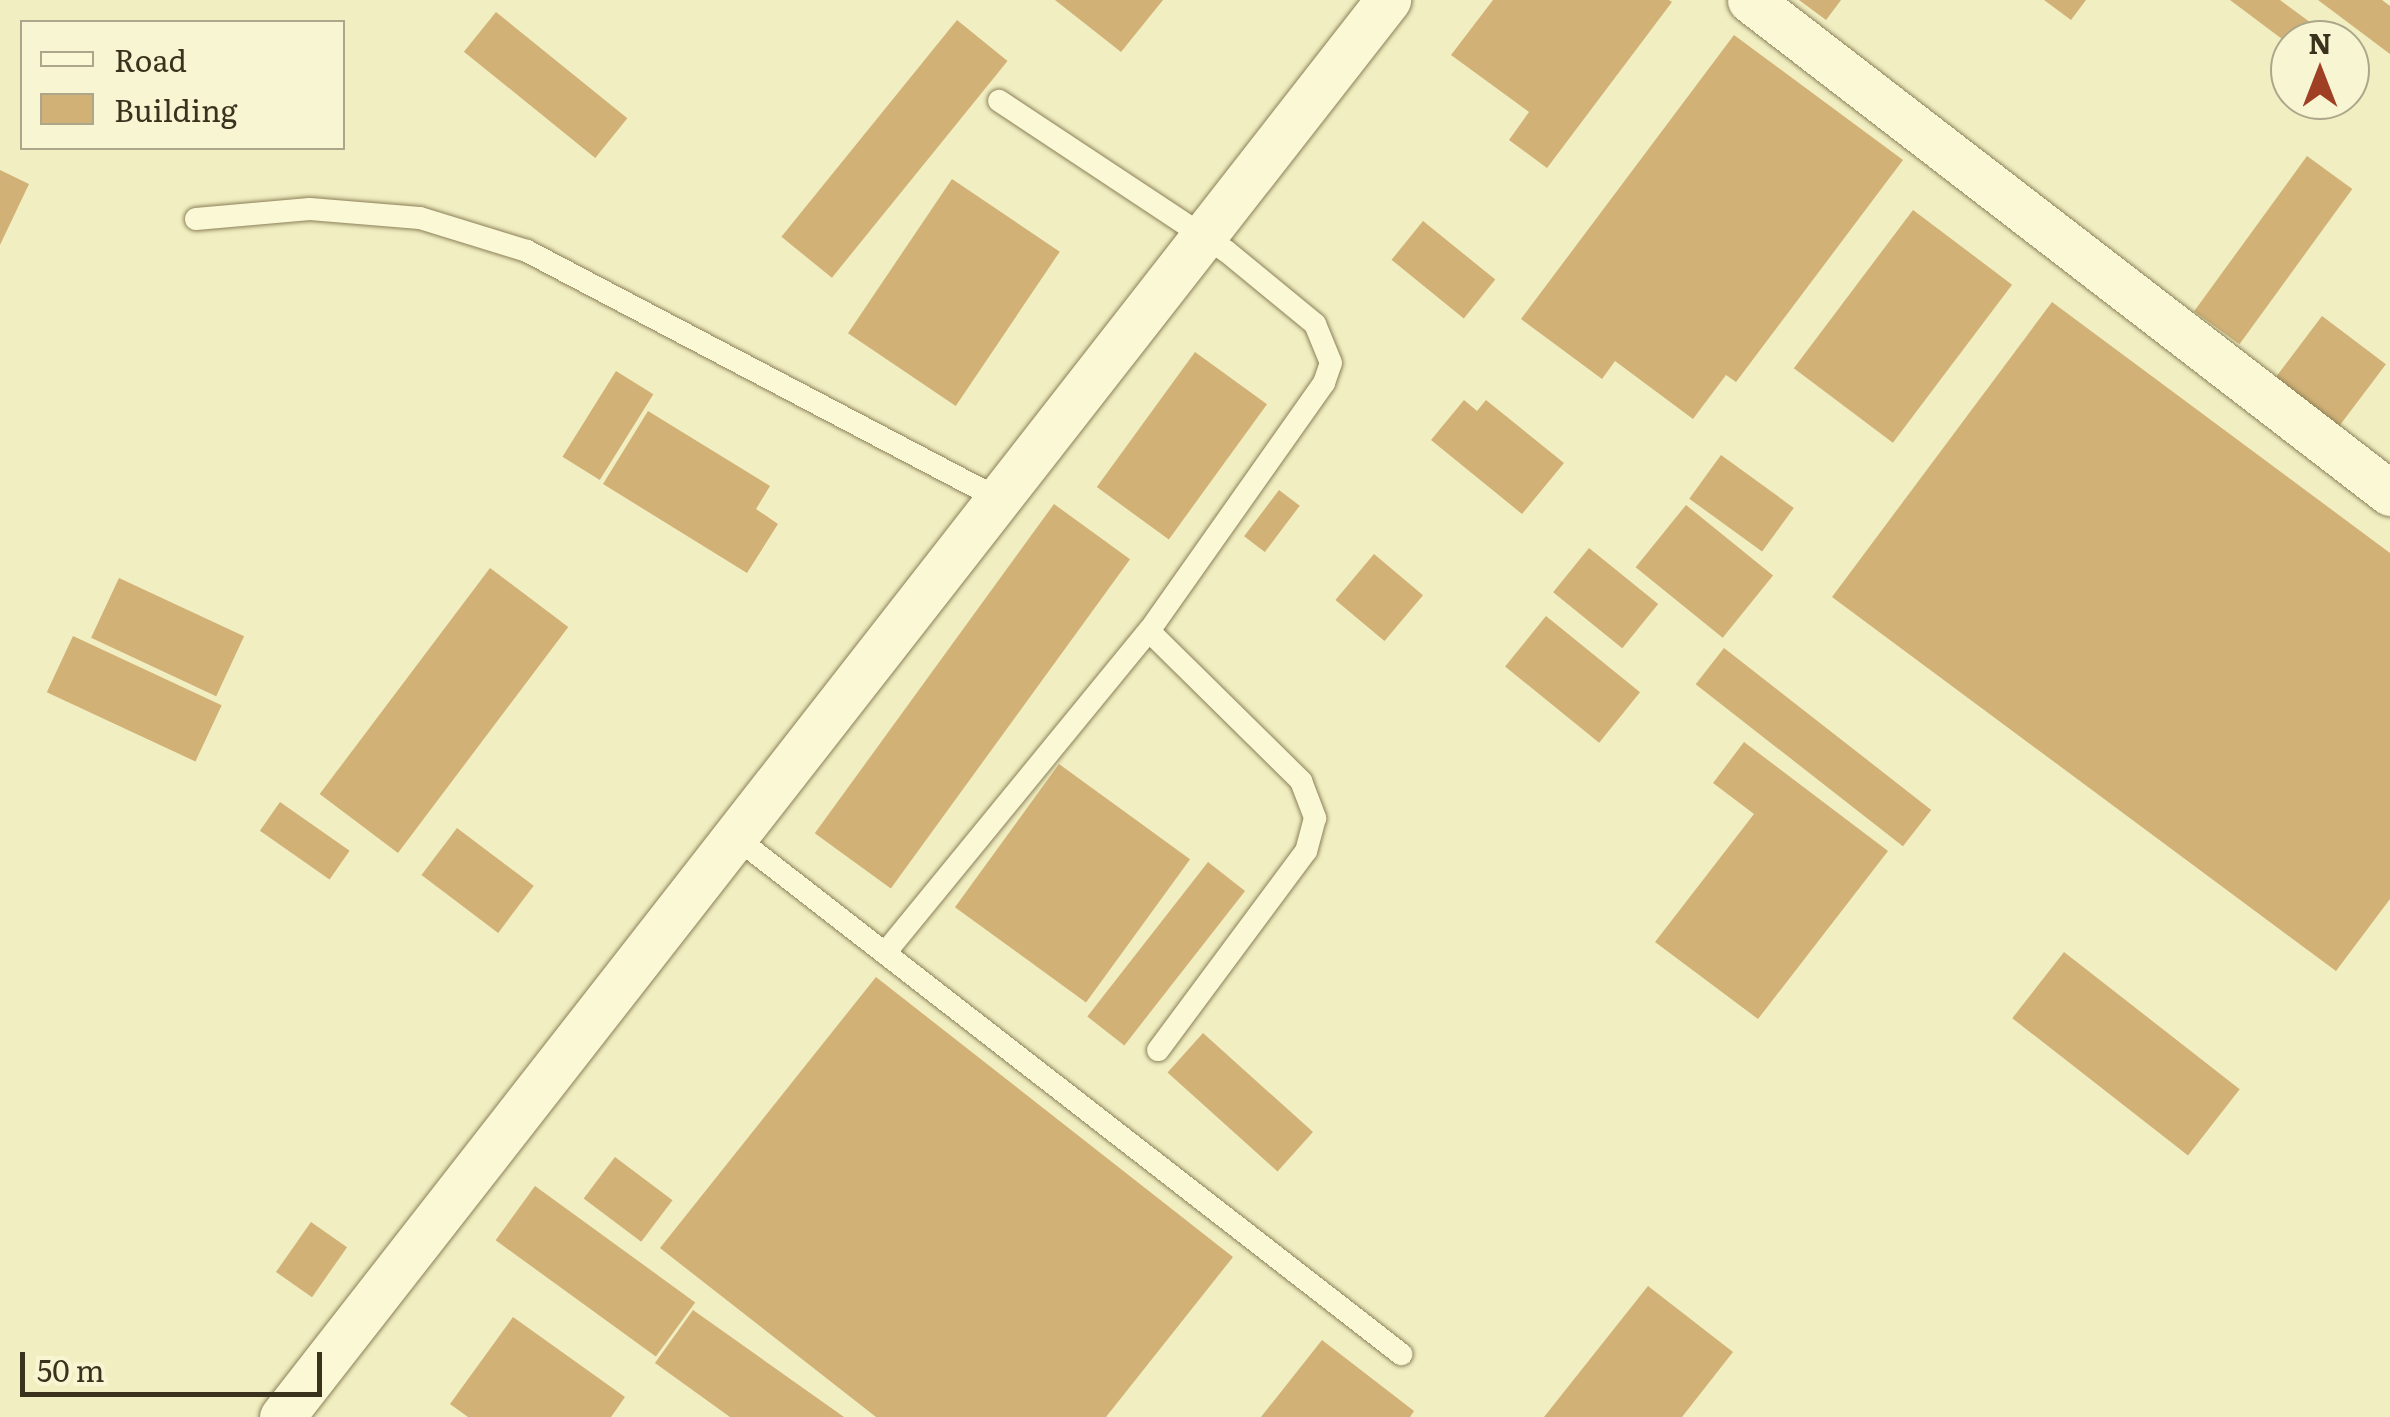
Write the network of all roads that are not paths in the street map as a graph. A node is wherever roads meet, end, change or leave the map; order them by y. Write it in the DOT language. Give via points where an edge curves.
graph roads {
  1 [pos="1388,0"];
  2 [pos="1750,0"];
  3 [pos="998,102"];
  4 [pos="196,219"];
  5 [pos="1203,234"];
  6 [pos="2390,493"];
  7 [pos="997,498"];
  8 [pos="1149,631"];
  9 [pos="734,836"];
  10 [pos="885,953"];
  11 [pos="1158,1050"];
  12 [pos="1401,1354"];
  13 [pos="282,1417"];
  1 -- 5 [label="street"];
  2 -- 6 [label="street"];
  3 -- 5 [label="lane"];
  4 -- 7 [label="lane" via="310,208 420,218 527,252"];
  5 -- 7 [label="street"];
  5 -- 8 [label="lane" via="1316,324 1331,363 1324,384"];
  7 -- 9 [label="street"];
  8 -- 10 [label="lane"];
  8 -- 11 [label="lane" via="1301,782 1315,818 1306,850"];
  9 -- 10 [label="lane"];
  9 -- 13 [label="street"];
  10 -- 12 [label="lane"];
}
